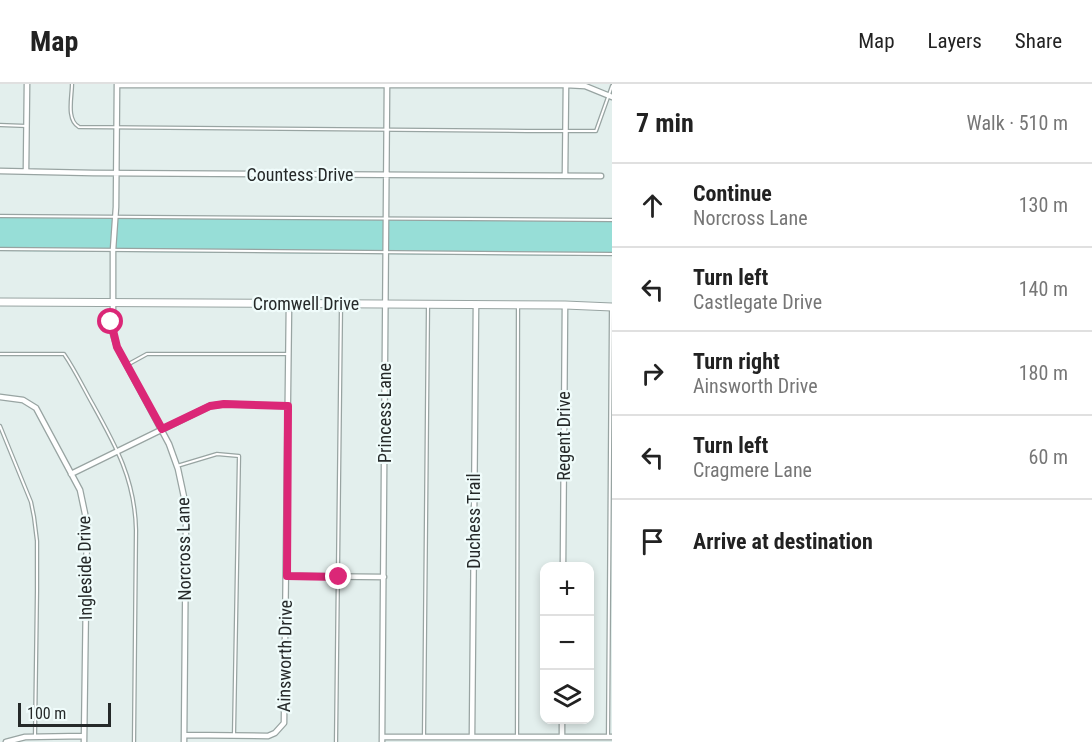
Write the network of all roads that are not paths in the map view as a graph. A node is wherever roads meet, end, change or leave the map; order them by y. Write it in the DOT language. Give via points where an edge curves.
graph roads {
  1 [pos="27,84"];
  2 [pos="72,84"];
  3 [pos="117,84"];
  4 [pos="162,84"];
  5 [pos="297,84"];
  6 [pos="387,84"];
  7 [pos="207,85"];
  8 [pos="476,85"];
  9 [pos="566,85"];
  10 [pos="612,86"];
  11 [pos="610,96"];
  12 [pos="0,125"];
  13 [pos="27,126"];
  14 [pos="117,127"];
  15 [pos="387,129"];
  16 [pos="566,130"];
  17 [pos="26,170"];
  18 [pos="0,171"];
  19 [pos="117,173"];
  20 [pos="386,175"];
  21 [pos="565,176"];
  22 [pos="601,176"];
  23 [pos="0,216"];
  24 [pos="115,217"];
  25 [pos="386,219"];
  26 [pos="612,220"];
  27 [pos="0,249"];
  28 [pos="112,250"];
  29 [pos="386,252"];
  30 [pos="612,254"];
  31 [pos="0,302"];
  32 [pos="112,302"];
  33 [pos="289,304"];
  34 [pos="341,304"];
  35 [pos="386,304"];
  36 [pos="428,304"];
  37 [pos="476,304"];
  38 [pos="518,305"];
  39 [pos="565,305"];
  40 [pos="611,307"];
  41 [pos="0,354"];
  42 [pos="288,354"];
  43 [pos="127,366"];
  44 [pos="0,398"];
  45 [pos="288,406"];
  46 [pos="0,426"];
  47 [pos="162,429"];
  48 [pos="118,451"];
  49 [pos="177,466"];
  50 [pos="71,474"];
  51 [pos="563,562"];
  52 [pos="287,576"];
  53 [pos="339,577"];
  54 [pos="384,577"];
  55 [pos="562,724"];
  56 [pos="184,735"];
  57 [pos="34,736"];
  58 [pos="234,736"];
  59 [pos="424,737"];
  60 [pos="472,737"];
  61 [pos="517,737"];
  62 [pos="562,737"];
  63 [pos="610,737"];
  64 [pos="84,739"];
  65 [pos="382,740"];
  66 [pos="6,742"];
  67 [pos="134,742"];
  68 [pos="184,742"];
  69 [pos="336,742"];
  1 -- 13 [label="street"];
  2 -- 14 [label="lane" via="71,119 75,124"];
  3 -- 4 [label="street"];
  3 -- 14 [label="street, Norcross Lane"];
  4 -- 7 [label="street"];
  5 -- 6 [label="street"];
  5 -- 7 [label="street"];
  6 -- 8 [label="street"];
  6 -- 15 [label="street, Princess Lane"];
  8 -- 9 [label="street"];
  9 -- 11 [label="street" via="585,86"];
  9 -- 16 [label="street"];
  10 -- 11 [label="lane"];
  11 -- 16 [label="lane" via="596,131"];
  12 -- 13 [label="lane"];
  13 -- 17 [label="street"];
  14 -- 15 [label="lane"];
  14 -- 19 [label="street, Norcross Lane"];
  15 -- 16 [label="lane"];
  15 -- 20 [label="street, Princess Lane"];
  16 -- 21 [label="street"];
  17 -- 18 [label="street, Countess Drive"];
  17 -- 19 [label="street, Countess Drive"];
  19 -- 20 [label="street, Countess Drive"];
  19 -- 24 [label="street, Norcross Lane"];
  20 -- 21 [label="street, Countess Drive"];
  20 -- 25 [label="street, Princess Lane"];
  21 -- 22 [label="street, Countess Drive"];
  23 -- 24 [label="lane"];
  24 -- 25 [label="lane"];
  24 -- 28 [label="street, Norcross Lane"];
  25 -- 26 [label="lane"];
  25 -- 29 [label="street, Princess Lane"];
  27 -- 28 [label="lane"];
  28 -- 29 [label="lane"];
  28 -- 32 [label="street, Norcross Lane"];
  29 -- 30 [label="lane"];
  29 -- 35 [label="street, Princess Lane"];
  31 -- 32 [label="street, Cromwell Drive"];
  32 -- 33 [label="street, Cromwell Drive"];
  32 -- 43 [label="street, Norcross Lane" via="112,334"];
  33 -- 34 [label="street, Cromwell Drive"];
  33 -- 42 [label="street, Ainsworth Drive"];
  34 -- 35 [label="street, Cromwell Drive"];
  34 -- 53 [label="lane"];
  35 -- 36 [label="street, Cromwell Drive"];
  35 -- 54 [label="street, Princess Lane"];
  36 -- 37 [label="street, Cromwell Drive"];
  36 -- 59 [label="lane"];
  37 -- 38 [label="street, Cromwell Drive"];
  37 -- 60 [label="street, Duchess Trail"];
  38 -- 39 [label="street, Cromwell Drive"];
  38 -- 61 [label="lane"];
  39 -- 40 [label="street, Cromwell Drive"];
  39 -- 51 [label="street, Regent Drive"];
  40 -- 63 [label="lane"];
  41 -- 48 [label="lane" via="64,354"];
  42 -- 43 [label="lane" via="147,354"];
  42 -- 45 [label="street, Ainsworth Drive"];
  43 -- 47 [label="street, Norcross Lane"];
  44 -- 50 [label="street, Ingleside Drive" via="23,400 36,408"];
  45 -- 47 [label="street" via="210,406"];
  45 -- 52 [label="street, Ainsworth Drive"];
  46 -- 57 [label="lane" via="34,517"];
  47 -- 48 [label="street"];
  47 -- 49 [label="street, Norcross Lane"];
  48 -- 50 [label="street"];
  48 -- 67 [label="lane" via="129,478 136,518"];
  49 -- 56 [label="street, Norcross Lane" via="186,520"];
  49 -- 58 [label="lane" via="217,454 239,456"];
  50 -- 64 [label="street, Ingleside Drive" via="80,490 87,523"];
  52 -- 53 [label="street"];
  52 -- 58 [label="street, Ainsworth Drive" via="284,723 268,736"];
  53 -- 54 [label="street"];
  53 -- 69 [label="lane"];
  54 -- 65 [label="street, Princess Lane"];
  55 -- 62 [label="street"];
  56 -- 58 [label="street, Ainsworth Drive"];
  56 -- 68 [label="street, Norcross Lane"];
  57 -- 64 [label="street"];
  57 -- 66 [label="street"];
  59 -- 60 [label="street"];
  59 -- 65 [label="street"];
  60 -- 61 [label="street"];
  61 -- 62 [label="street"];
  62 -- 63 [label="street"];
}
